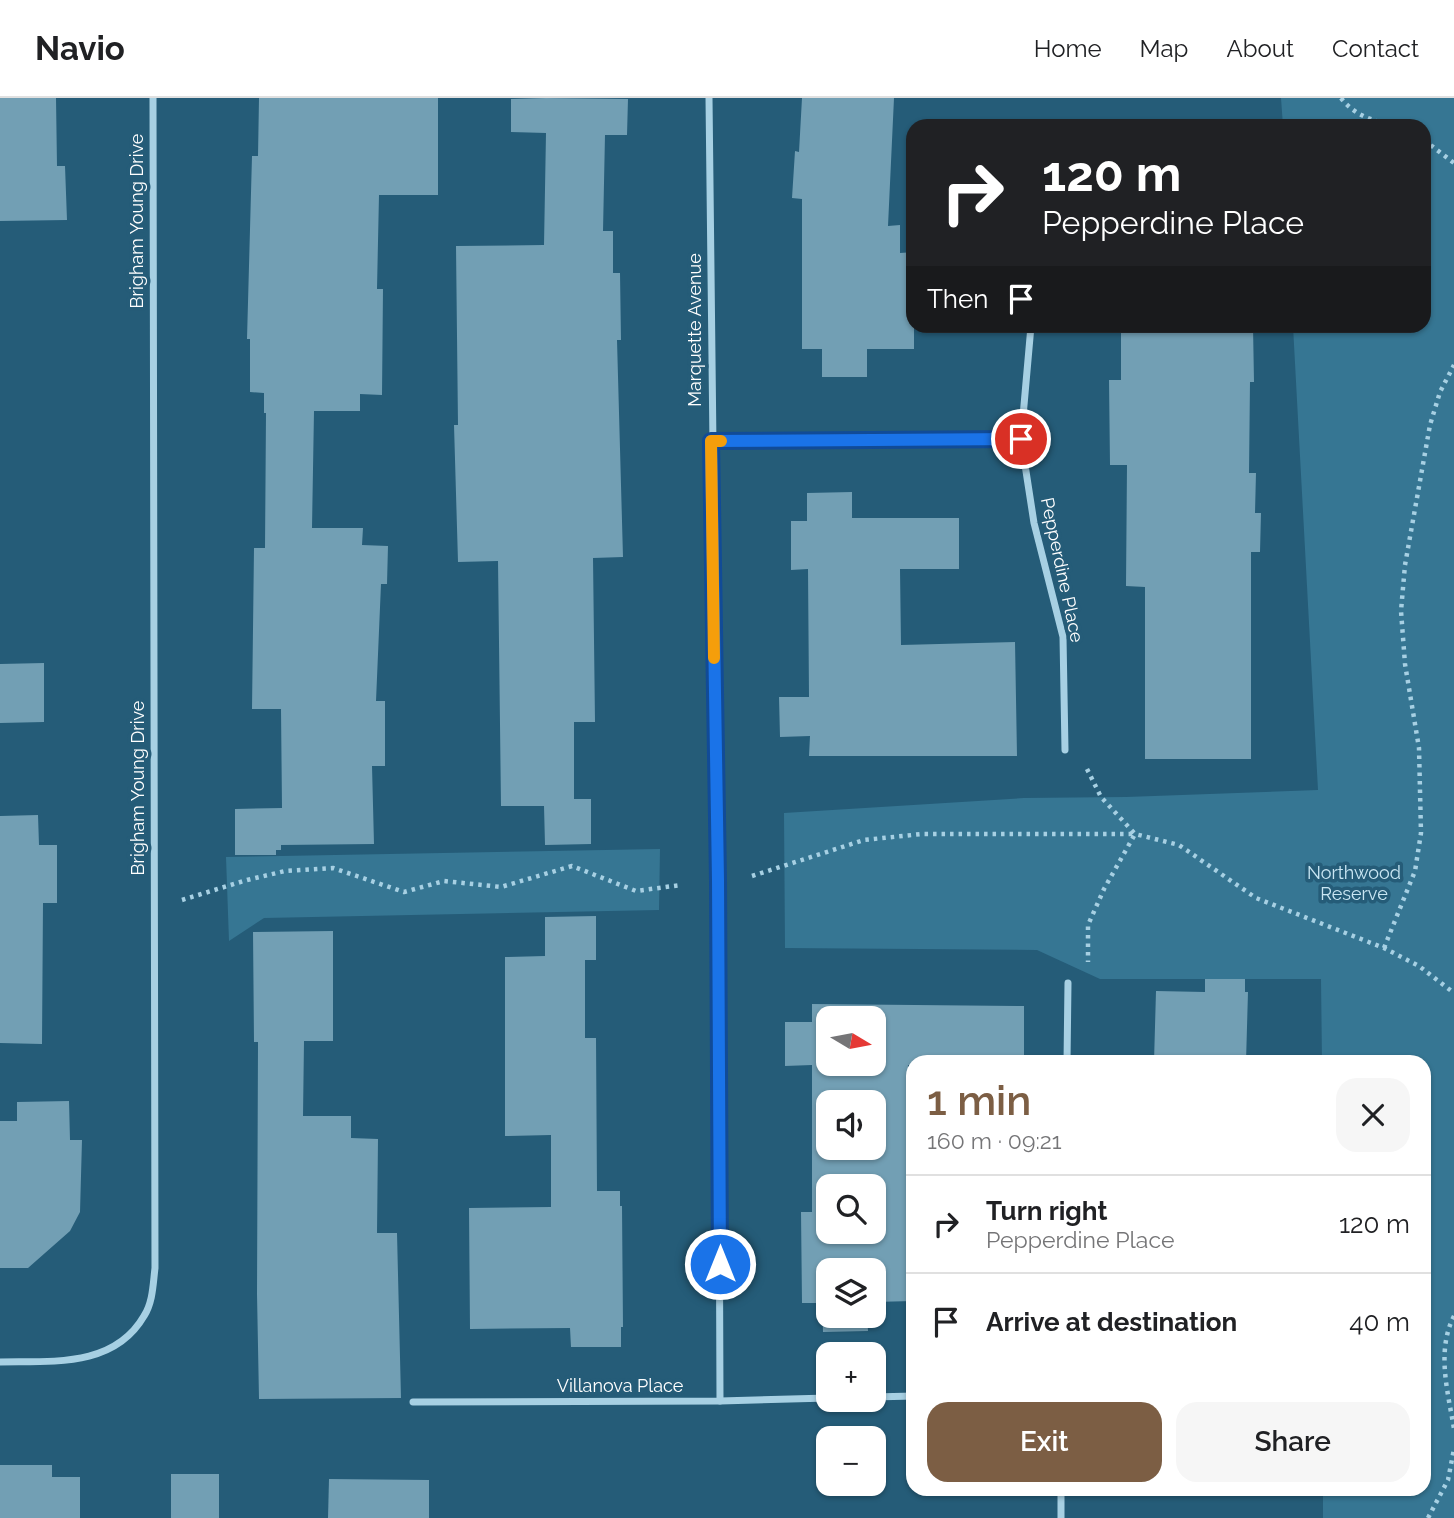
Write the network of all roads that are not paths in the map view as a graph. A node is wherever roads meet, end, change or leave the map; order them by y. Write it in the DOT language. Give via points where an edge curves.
graph roads {
  1 [pos="153,98"];
  2 [pos="709,98"];
  3 [pos="1030,333"];
  4 [pos="1021,439"];
  5 [pos="711,441"];
  6 [pos="1065,750"];
  7 [pos="1068,983"];
  8 [pos="1067,1055"];
  9 [pos="0,1362"];
  10 [pos="906,1395"];
  11 [pos="886,1396"];
  12 [pos="816,1398"];
  13 [pos="720,1401"];
  14 [pos="413,1402"];
  15 [pos="1062,1496"];
  16 [pos="1061,1518"];
  1 -- 9 [label="street, Brigham Young Drive" via="152,1294 144,1316 113,1348 63,1361"];
  2 -- 5 [label="street, Marquette Avenue"];
  3 -- 4 [label="street, Pepperdine Place"];
  4 -- 5 [label="street"];
  4 -- 6 [label="street, Pepperdine Place" via="1034,523 1063,637"];
  5 -- 13 [label="street, Marquette Avenue"];
  7 -- 8 [label="street"];
  10 -- 11 [label="street"];
  12 -- 13 [label="street, Villanova Place"];
  13 -- 14 [label="street, Villanova Place"];
  15 -- 16 [label="street"];
}
